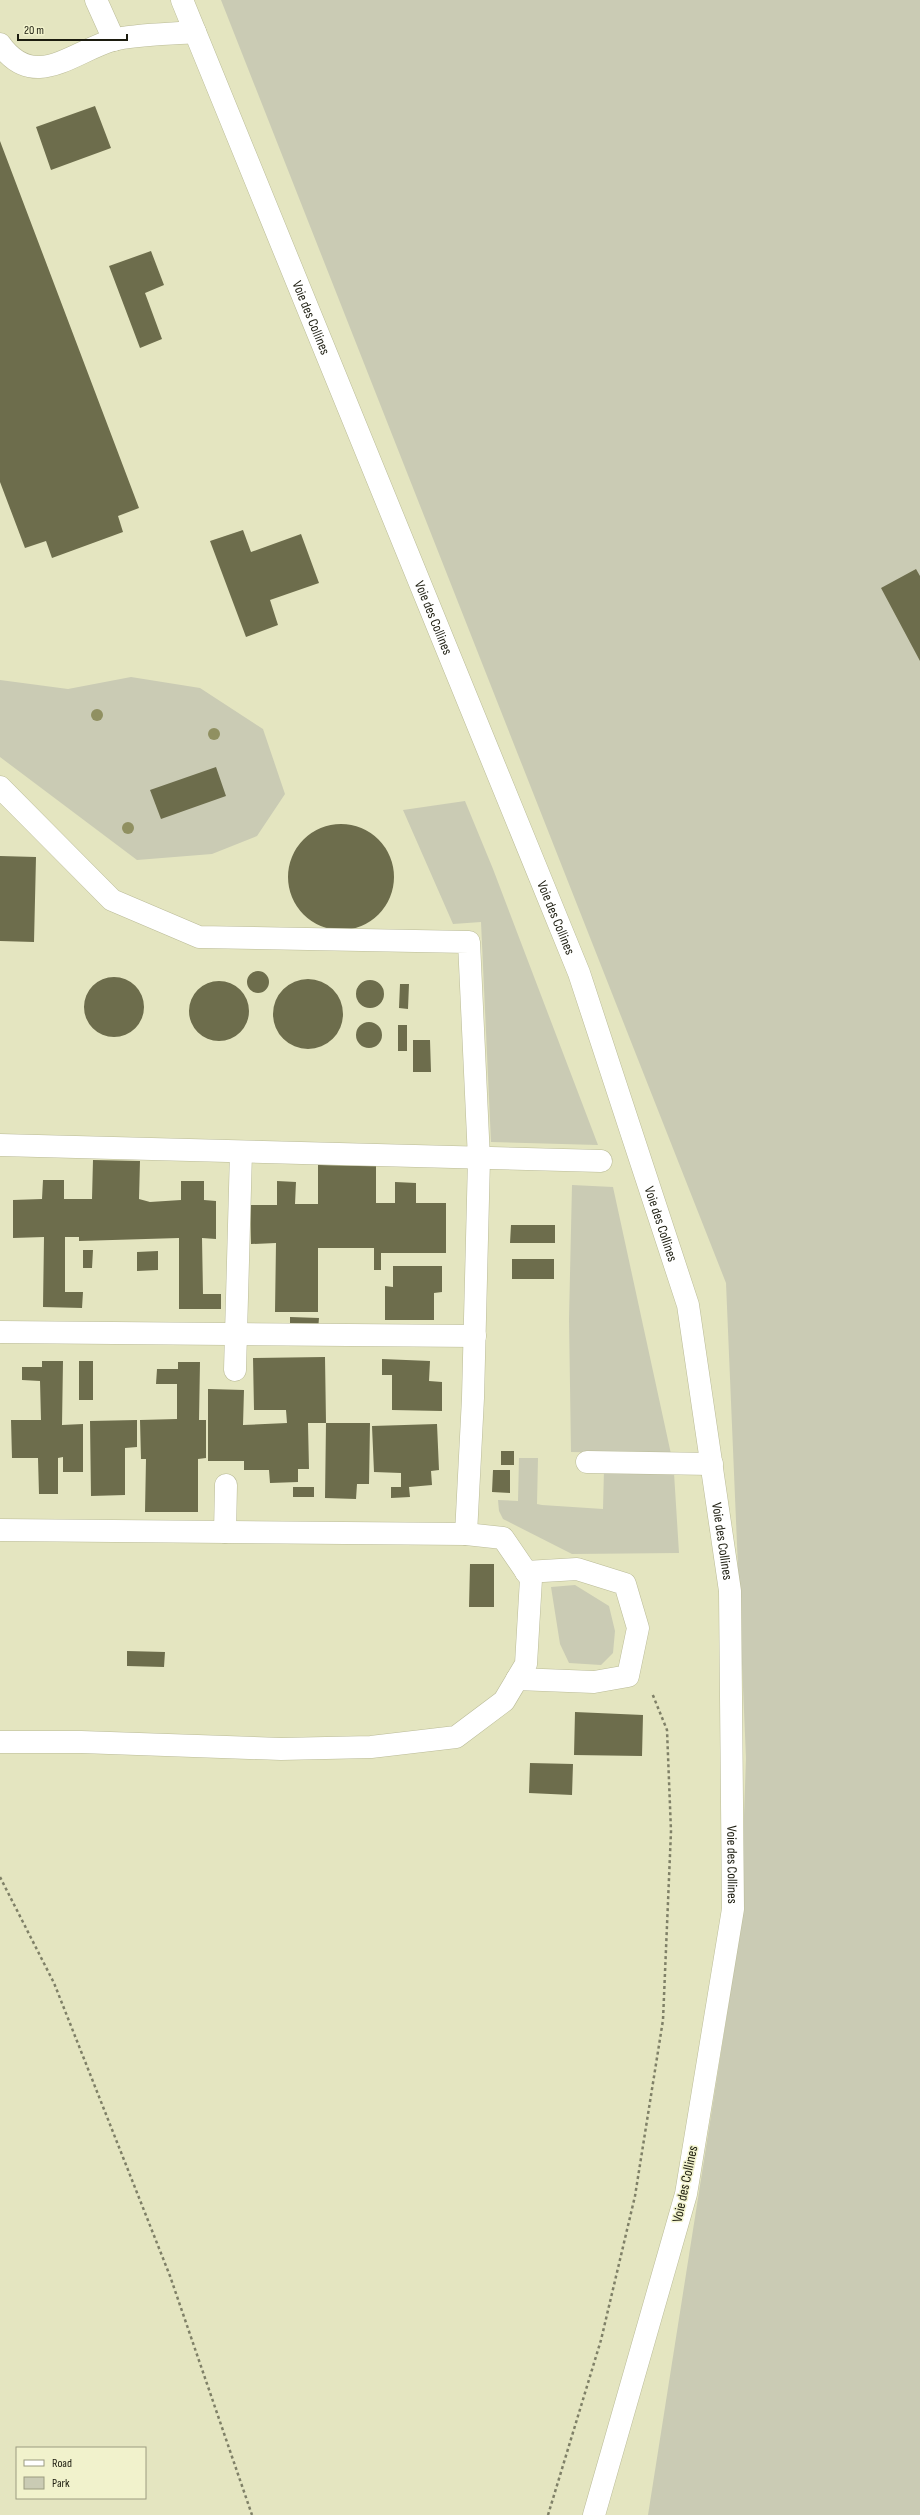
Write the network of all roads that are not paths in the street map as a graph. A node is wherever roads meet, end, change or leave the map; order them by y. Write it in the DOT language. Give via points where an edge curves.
graph roads {
  1 [pos="96,0"];
  2 [pos="182,0"];
  3 [pos="195,32"];
  4 [pos="114,40"];
  5 [pos="0,44"];
  6 [pos="0,787"];
  7 [pos="0,1146"];
  8 [pos="241,1152"];
  9 [pos="479,1159"];
  10 [pos="600,1162"];
  11 [pos="0,1332"];
  12 [pos="236,1334"];
  13 [pos="475,1336"];
  14 [pos="235,1370"];
  15 [pos="587,1462"];
  16 [pos="712,1464"];
  17 [pos="226,1485"];
  18 [pos="0,1530"];
  19 [pos="225,1532"];
  20 [pos="466,1534"];
  21 [pos="526,1572"];
  22 [pos="517,1679"];
  23 [pos="0,1742"];
  24 [pos="594,2515"];
  1 -- 4 [label="street"];
  2 -- 3 [label="street, Voie des Collines"];
  3 -- 4 [label="street"];
  3 -- 16 [label="street, Voie des Collines" via="579,973 688,1305"];
  4 -- 5 [label="street" via="49,67 23,66"];
  6 -- 9 [label="street" via="112,900 199,937 469,942"];
  7 -- 8 [label="street"];
  8 -- 9 [label="street"];
  8 -- 12 [label="street"];
  9 -- 10 [label="street"];
  9 -- 13 [label="street"];
  11 -- 12 [label="street"];
  12 -- 13 [label="street"];
  12 -- 14 [label="street"];
  13 -- 20 [label="street"];
  15 -- 16 [label="street"];
  16 -- 24 [label="street, Voie des Collines" via="730,1591 733,1909 686,2194"];
  17 -- 19 [label="street"];
  18 -- 19 [label="street"];
  19 -- 20 [label="street"];
  20 -- 21 [label="street" via="503,1538"];
  21 -- 22 [label="street" via="531,1579 526,1664"];
  21 -- 22 [label="street" via="577,1569 625,1584 638,1628 628,1676 594,1682"];
  22 -- 23 [label="street" via="504,1701 456,1737 448,1738 371,1747 281,1749 81,1742"];
}
